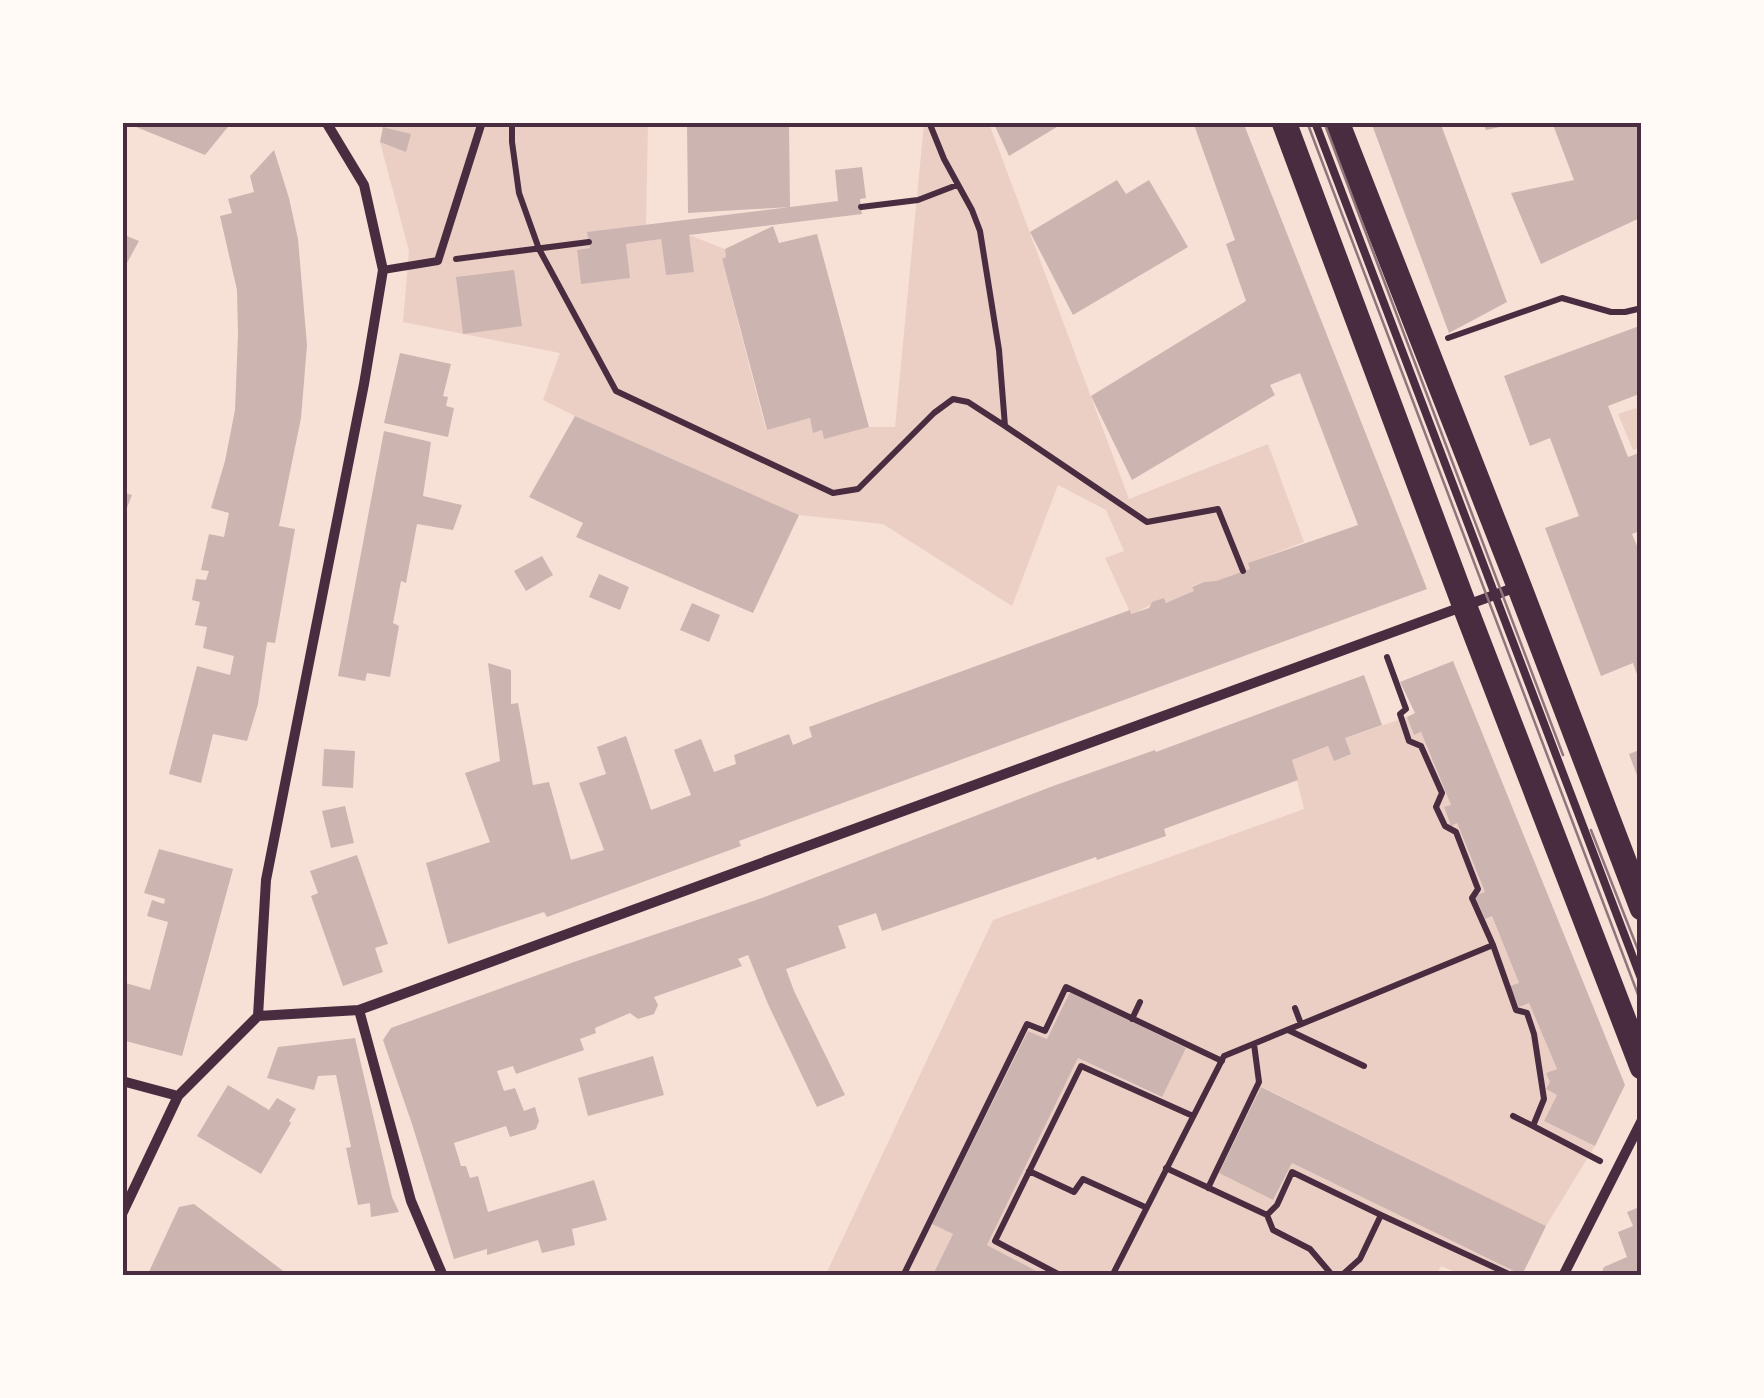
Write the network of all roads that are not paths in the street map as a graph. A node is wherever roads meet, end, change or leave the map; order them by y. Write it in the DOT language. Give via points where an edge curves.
graph roads {
  1 [pos="482,122"];
  2 [pos="1284,122"];
  3 [pos="1315,122"];
  4 [pos="1337,122"];
  5 [pos="327,124"];
  6 [pos="382,270"];
  7 [pos="1520,586"];
  8 [pos="1495,596"];
  9 [pos="1465,607"];
  10 [pos="1642,908"];
  11 [pos="1642,981"];
  12 [pos="359,1010"];
  13 [pos="258,1016"];
  14 [pos="1642,1067"];
  15 [pos="122,1080"];
  16 [pos="178,1096"];
  17 [pos="1642,1120"];
  18 [pos="122,1214"];
  19 [pos="443,1276"];
  20 [pos="1563,1276"];
  1 -- 6 [label="lane" via="438,261"];
  2 -- 9 [label="main road"];
  3 -- 8 [label="lane"];
  4 -- 7 [label="main road"];
  5 -- 6 [label="street" via="364,185"];
  6 -- 13 [label="street" via="266,880"];
  7 -- 8 [label="street"];
  7 -- 10 [label="main road"];
  8 -- 9 [label="street"];
  8 -- 11 [label="lane"];
  9 -- 12 [label="street"];
  9 -- 14 [label="main road"];
  12 -- 13 [label="street"];
  12 -- 19 [label="street" via="412,1201"];
  13 -- 16 [label="street"];
  15 -- 16 [label="street"];
  16 -- 18 [label="street"];
  17 -- 20 [label="street"];
}
